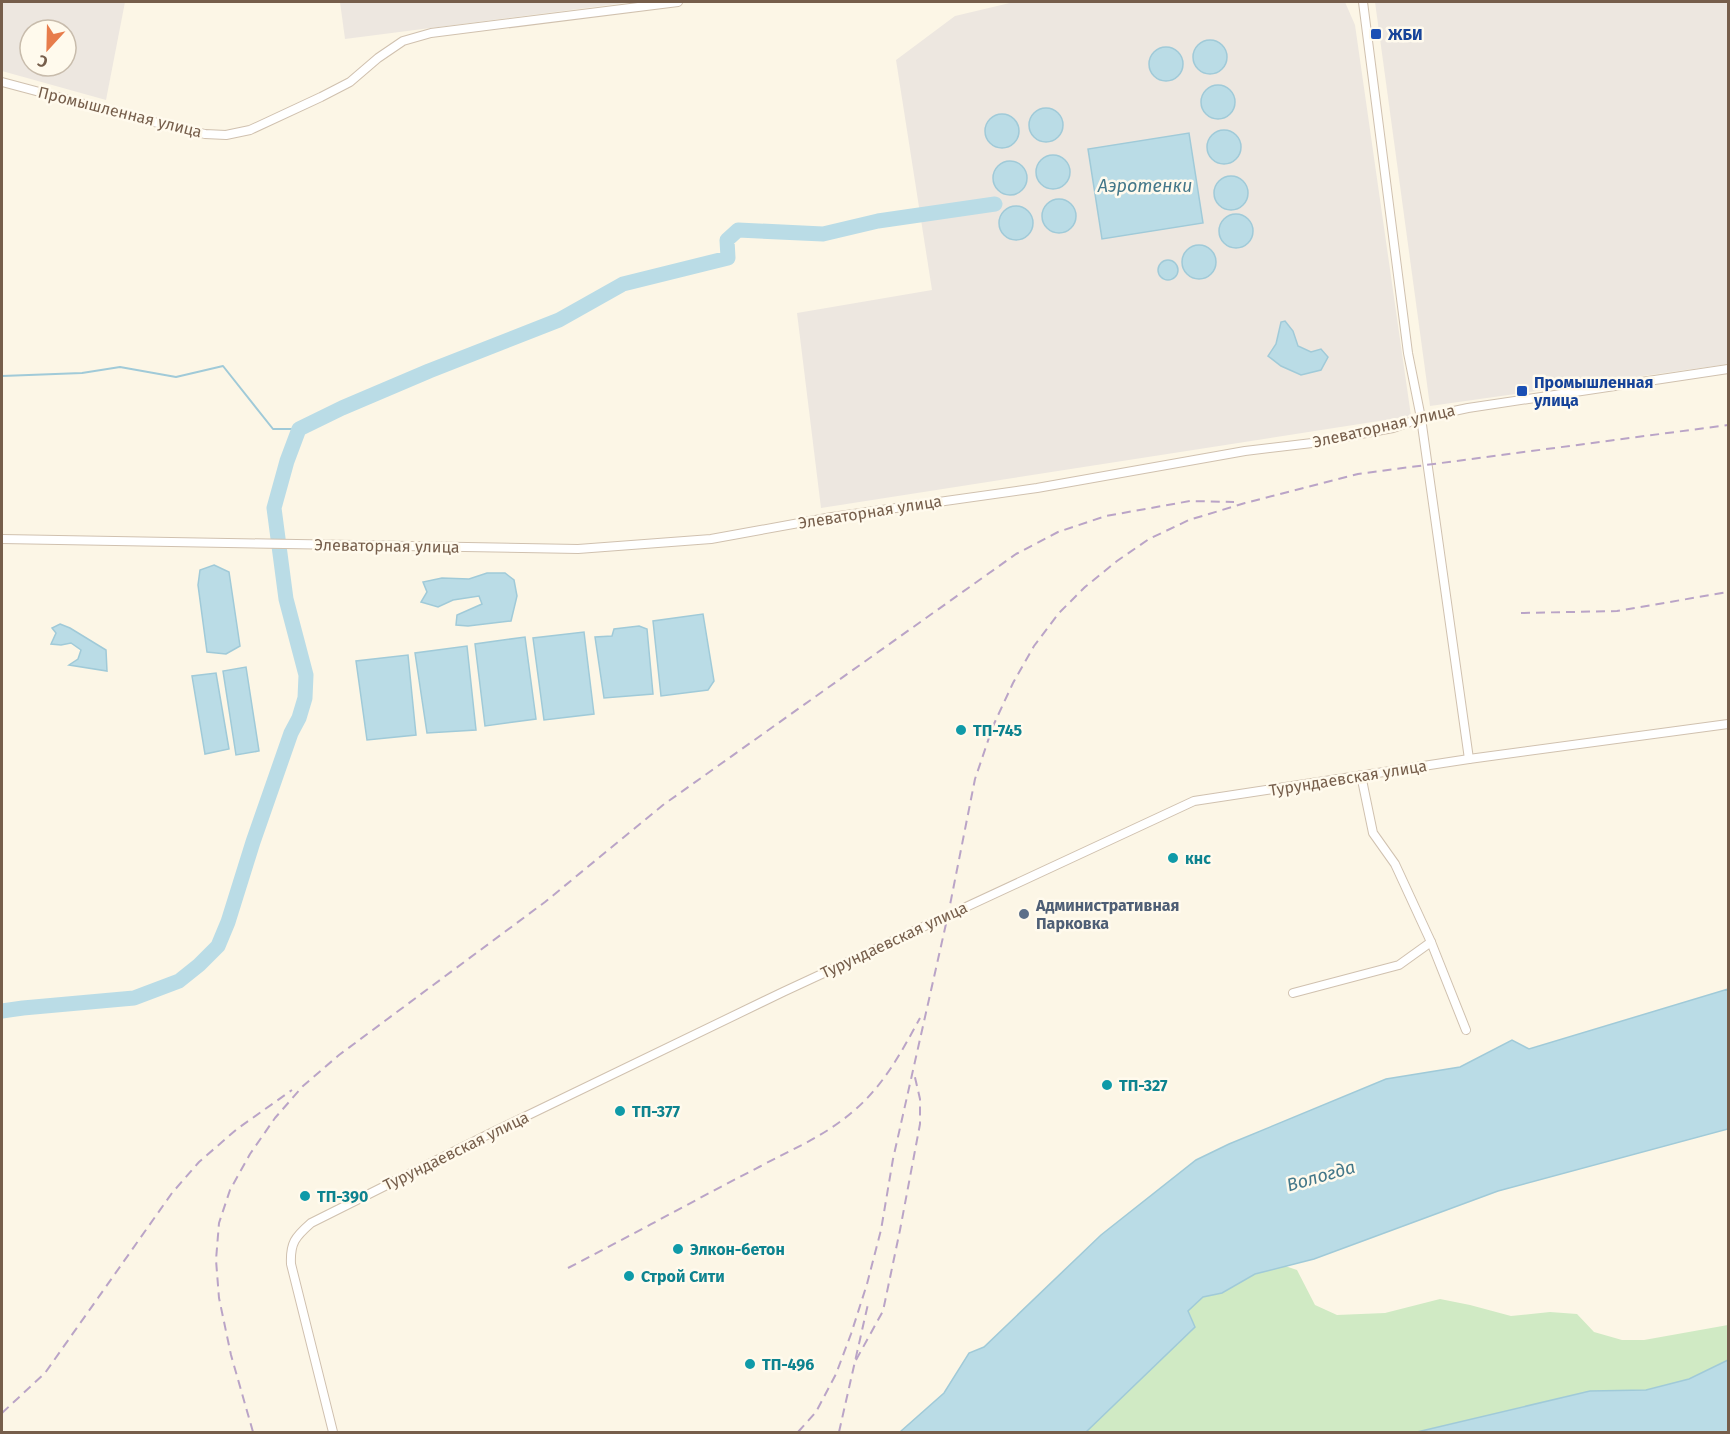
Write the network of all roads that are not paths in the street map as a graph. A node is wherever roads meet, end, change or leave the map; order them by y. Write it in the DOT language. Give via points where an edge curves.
graph roads {
  1 [pos="678,2"];
  2 [pos="1363,2"];
  3 [pos="2,82"];
  4 [pos="1728,369"];
  5 [pos="1421,418"];
  6 [pos="2,539"];
  7 [pos="1728,724"];
  8 [pos="1469,759"];
  9 [pos="1361,776"];
  10 [pos="1431,942"];
  11 [pos="1293,993"];
  12 [pos="1466,1030"];
  13 [pos="333,1432"];
  1 -- 3 [label="street, Промышленная улица" via="431,33 403,41 341,87 250,130 226,135 141,119"];
  2 -- 5 [label="street" via="1408,353"];
  4 -- 5 [label="street, Элеваторная улица"];
  5 -- 6 [label="street, Элеваторная улица" via="1393,428 1312,443 711,539 578,549"];
  5 -- 8 [label="street"];
  7 -- 8 [label="street, Турундаевская улица"];
  8 -- 9 [label="street, Турундаевская улица"];
  9 -- 10 [label="street" via="1373,833 1395,864"];
  9 -- 13 [label="street, Турундаевская улица" via="1194,801 783,992 311,1223 298,1234 290,1249 291,1264"];
  10 -- 11 [label="street" via="1399,965"];
  10 -- 12 [label="street"];
}
